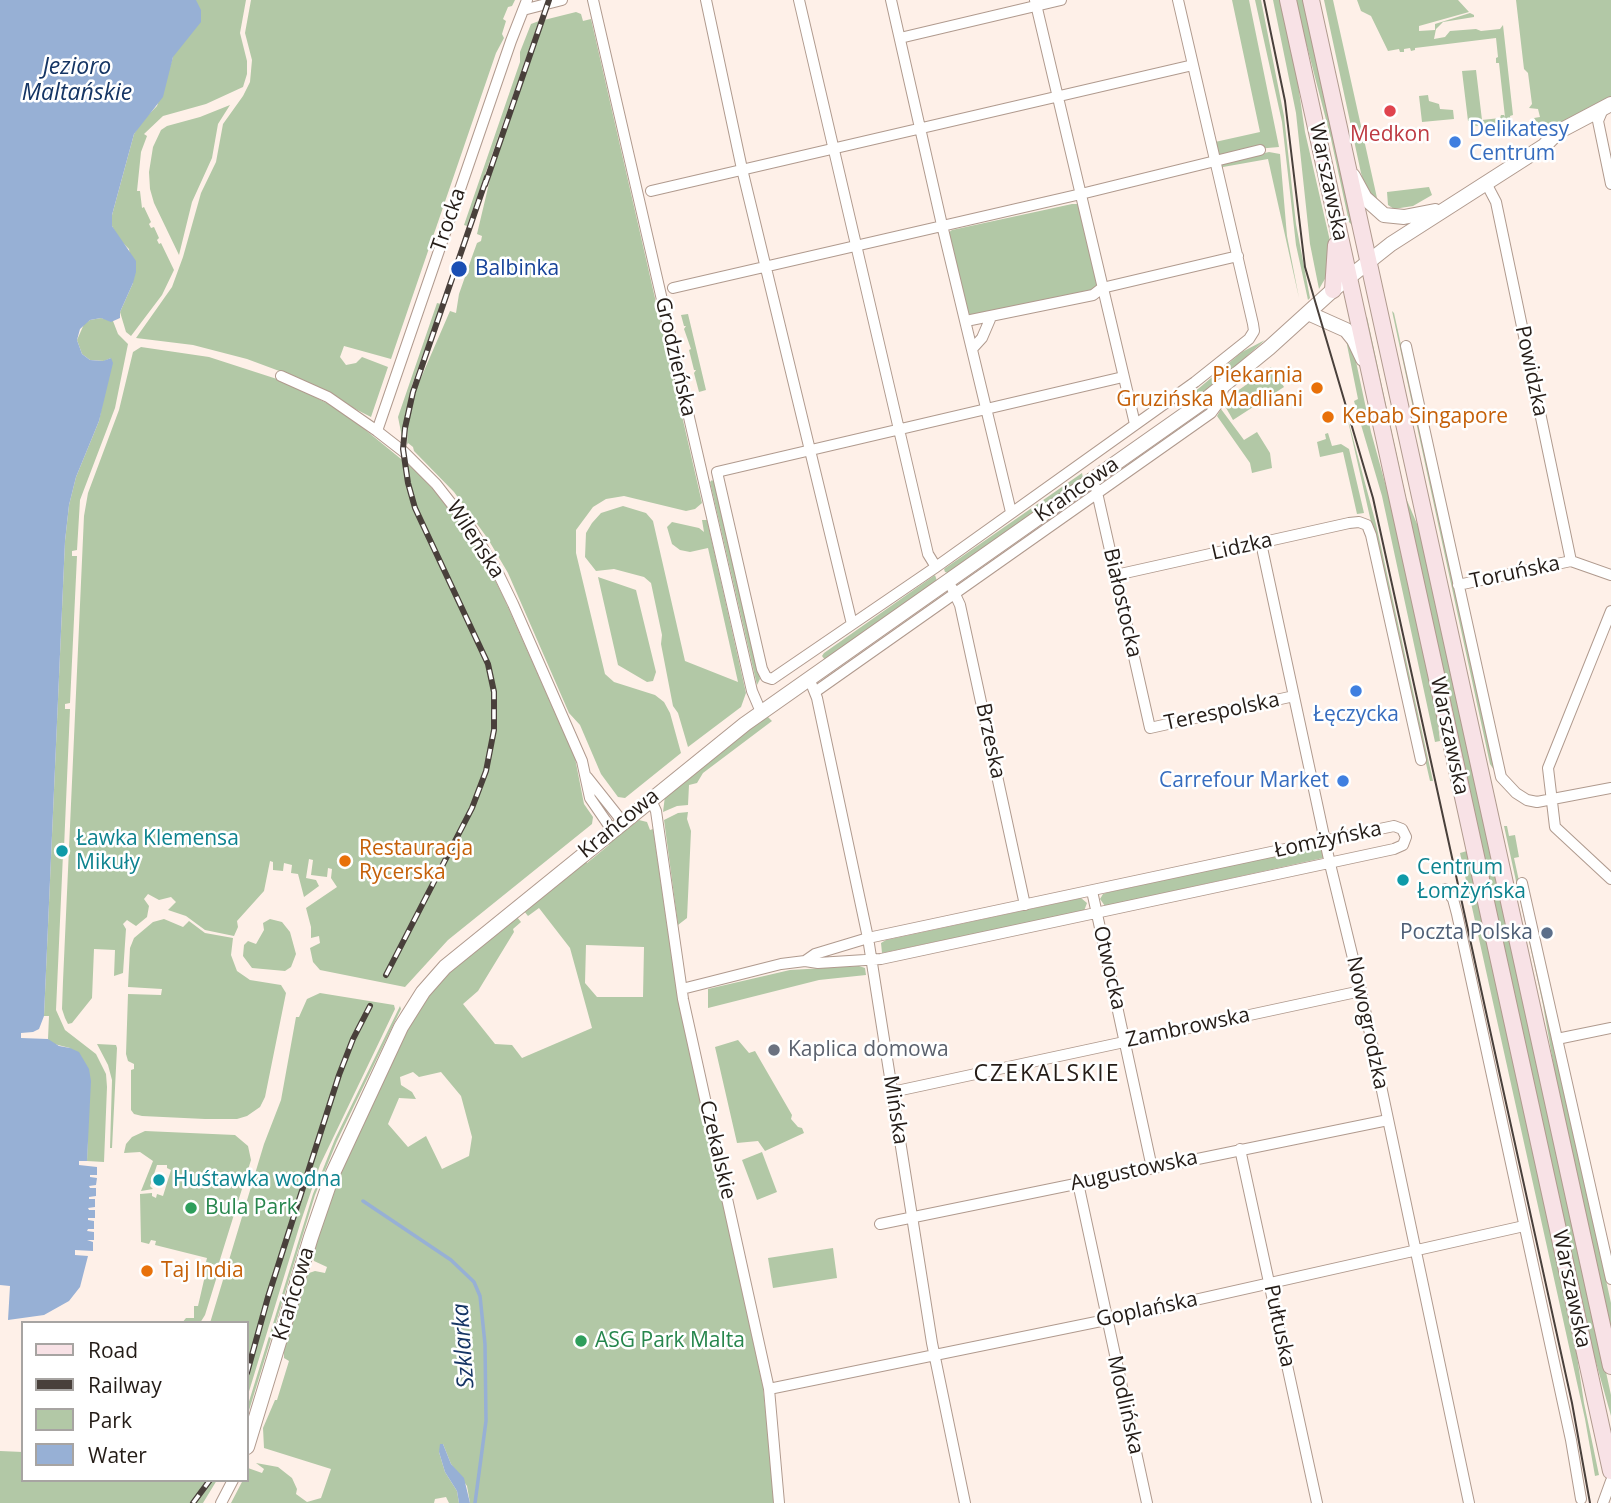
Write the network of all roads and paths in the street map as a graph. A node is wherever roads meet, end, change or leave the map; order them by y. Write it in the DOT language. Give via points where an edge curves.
graph roads {
  1 [pos="562,0"];
  2 [pos="593,0"];
  3 [pos="705,0"];
  4 [pos="799,0"];
  5 [pos="891,0"];
  6 [pos="1061,0"];
  7 [pos="1178,0"];
  8 [pos="1288,0"];
  9 [pos="1311,0"];
  10 [pos="1036,3"];
  11 [pos="525,5"];
  12 [pos="900,38"];
  13 [pos="1193,65"];
  14 [pos="1058,96"];
  15 [pos="1606,112"];
  16 [pos="921,127"];
  17 [pos="832,148"];
  18 [pos="1259,150"];
  19 [pos="1216,161"];
  20 [pos="1347,163"];
  21 [pos="742,169"];
  22 [pos="1486,183"];
  23 [pos="1611,184"];
  24 [pos="651,191"];
  25 [pos="1081,194"];
  26 [pos="1443,210"];
  27 [pos="1335,211"];
  28 [pos="942,225"];
  29 [pos="1356,228"];
  30 [pos="855,244"];
  31 [pos="1238,256"];
  32 [pos="1369,261"];
  33 [pos="766,265"];
  34 [pos="1349,277"];
  35 [pos="673,288"];
  36 [pos="1102,288"];
  37 [pos="1333,290"];
  38 [pos="1378,310"];
  39 [pos="1308,313"];
  40 [pos="991,317"];
  41 [pos="966,321"];
  42 [pos="1406,346"];
  43 [pos="972,349"];
  44 [pos="1369,372"];
  45 [pos="281,376"];
  46 [pos="1123,377"];
  47 [pos="986,410"];
  48 [pos="1135,424"];
  49 [pos="377,431"];
  50 [pos="899,431"];
  51 [pos="809,451"];
  52 [pos="1095,486"];
  53 [pos="1011,512"];
  54 [pos="1367,525"];
  55 [pos="1261,543"];
  56 [pos="1571,561"];
  57 [pos="936,567"];
  58 [pos="1116,575"];
  59 [pos="1611,575"];
  60 [pos="1458,585"];
  61 [pos="952,587"];
  62 [pos="1611,611"];
  63 [pos="852,624"];
  64 [pos="812,685"];
  65 [pos="1294,696"];
  66 [pos="761,712"];
  67 [pos="1150,728"];
  68 [pos="1421,760"];
  69 [pos="1611,788"];
  70 [pos="650,799"];
  71 [pos="1551,801"];
  72 [pos="617,825"];
  73 [pos="1325,842"];
  74 [pos="1330,864"];
  75 [pos="1611,879"];
  76 [pos="1522,883"];
  77 [pos="1445,889"];
  78 [pos="1092,891"];
  79 [pos="1025,905"];
  80 [pos="1097,913"];
  81 [pos="869,939"];
  82 [pos="805,961"];
  83 [pos="872,961"];
  84 [pos="682,989"];
  85 [pos="1360,991"];
  86 [pos="1611,1028"];
  87 [pos="1557,1039"];
  88 [pos="1125,1041"];
  89 [pos="892,1092"];
  90 [pos="1388,1120"];
  91 [pos="1240,1149"];
  92 [pos="1152,1168"];
  93 [pos="1078,1183"];
  94 [pos="912,1217"];
  95 [pos="880,1224"];
  96 [pos="1524,1226"];
  97 [pos="1415,1250"];
  98 [pos="1611,1279"];
  99 [pos="1269,1283"];
  100 [pos="1106,1320"];
  101 [pos="934,1354"];
  102 [pos="1611,1366"];
  103 [pos="769,1389"];
  104 [pos="248,1444"];
  105 [pos="1611,1471"];
  106 [pos="1611,1481"];
  107 [pos="232,1482"];
  108 [pos="1581,1499"];
  109 [pos="221,1503"];
  110 [pos="779,1503"];
  111 [pos="965,1503"];
  112 [pos="1147,1503"];
  113 [pos="1317,1503"];
  114 [pos="1469,1503"];
  115 [pos="1603,1503"];
  1 -- 11 [label="street"];
  2 -- 66 [label="street, Grodzieńska" via="752,691"];
  3 -- 21 [label="street"];
  4 -- 17 [label="street"];
  5 -- 12 [label="street"];
  6 -- 10 [label="street"];
  7 -- 13 [label="street"];
  8 -- 27 [label="main road, Warszawska"];
  9 -- 20 [label="main road, Warszawska"];
  10 -- 12 [label="street"];
  10 -- 14 [label="street"];
  11 -- 49 [label="street, Trocka"];
  12 -- 16 [label="street"];
  13 -- 14 [label="street"];
  13 -- 19 [label="street"];
  14 -- 16 [label="street"];
  14 -- 25 [label="street"];
  15 -- 22 [label="street, Krańcowa"];
  15 -- 23 [label="street"];
  16 -- 17 [label="street"];
  16 -- 28 [label="street"];
  17 -- 21 [label="street"];
  17 -- 30 [label="street"];
  18 -- 19 [label="street"];
  19 -- 25 [label="street"];
  19 -- 31 [label="street"];
  20 -- 26 [label="street" via="1364,198 1380,213 1395,218"];
  20 -- 29 [label="main road, Warszawska"];
  21 -- 24 [label="street"];
  21 -- 33 [label="street"];
  22 -- 26 [label="street, Krańcowa"];
  22 -- 56 [label="street, Powidzka" via="1496,202"];
  25 -- 28 [label="street"];
  25 -- 36 [label="street"];
  26 -- 32 [label="street, Krańcowa"];
  27 -- 29 [label="main road"];
  27 -- 34 [label="main road, Warszawska"];
  27 -- 37 [label="main road"];
  28 -- 30 [label="street"];
  28 -- 41 [label="street"];
  29 -- 32 [label="main road, Warszawska"];
  30 -- 33 [label="street"];
  30 -- 50 [label="street"];
  31 -- 36 [label="street"];
  31 -- 48 [label="street, Krańcowa" via="1254,331 1195,382"];
  32 -- 34 [label="street, Krańcowa"];
  32 -- 38 [label="main road, Warszawska"];
  33 -- 35 [label="street"];
  33 -- 51 [label="street"];
  34 -- 37 [label="street, Krańcowa"];
  34 -- 38 [label="main road"];
  34 -- 44 [label="main road, Warszawska"];
  36 -- 40 [label="street" via="1093,295"];
  36 -- 46 [label="street"];
  37 -- 39 [label="street, Krańcowa"];
  38 -- 102 [label="main road, Warszawska"];
  39 -- 44 [label="street" via="1346,330"];
  39 -- 52 [label="street, Krańcowa"];
  40 -- 41 [label="street"];
  40 -- 43 [label="street"];
  41 -- 43 [label="street"];
  42 -- 60 [label="street, Warszawska"];
  43 -- 47 [label="street"];
  44 -- 105 [label="main road, Warszawska"];
  45 -- 49 [label="street, Wileńska" via="337,402"];
  46 -- 47 [label="street"];
  46 -- 48 [label="street"];
  47 -- 50 [label="street"];
  47 -- 53 [label="street"];
  48 -- 53 [label="street, Krańcowa"];
  49 -- 72 [label="street, Wileńska" via="436,484 483,547 513,604 586,774 590,799"];
  50 -- 51 [label="street"];
  50 -- 57 [label="street" via="928,554"];
  51 -- 63 [label="street"];
  51 -- 63 [label="street, Krańcowa" via="717,472 766,677 772,679"];
  52 -- 58 [label="street, Białostocka"];
  52 -- 61 [label="street, Krańcowa"];
  53 -- 57 [label="street, Krańcowa"];
  54 -- 55 [label="street, Lidzka" via="1349,523"];
  54 -- 68 [label="street, Warszawska"];
  55 -- 58 [label="street, Lidzka"];
  55 -- 65 [label="street, Nowogrodzka"];
  56 -- 59 [label="street, Toruńska"];
  56 -- 60 [label="street, Toruńska"];
  57 -- 63 [label="street, Krańcowa"];
  58 -- 67 [label="street, Białostocka"];
  60 -- 71 [label="street, Warszawska" via="1501,776 1527,800"];
  61 -- 64 [label="street, Krańcowa"];
  61 -- 79 [label="street, Brzeska"];
  62 -- 71 [label="street" via="1548,768"];
  64 -- 66 [label="street, Krańcowa"];
  64 -- 81 [label="street, Mińska"];
  65 -- 67 [label="street, Terespolska"];
  65 -- 73 [label="street, Nowogrodzka"];
  66 -- 70 [label="street, Krańcowa"];
  69 -- 71 [label="street"];
  70 -- 72 [label="street, Krańcowa"];
  70 -- 84 [label="street, Czekalskie" via="656,811"];
  71 -- 75 [label="street" via="1555,827"];
  72 -- 104 [label="street, Krańcowa" via="466,948 436,976 413,1007 333,1172"];
  73 -- 74 [label="street, Nowogrodzka"];
  73 -- 74 [label="street, Łomżyńska" via="1394,826 1406,837 1398,848"];
  73 -- 78 [label="street, Łomżyńska"];
  74 -- 80 [label="street, Łomżyńska"];
  74 -- 85 [label="street, Nowogrodzka"];
  76 -- 87 [label="street, Warszawska"];
  77 -- 96 [label="street, Warszawska" via="1457,914"];
  78 -- 79 [label="street, Łomżyńska"];
  78 -- 80 [label="street, Otwocka"];
  79 -- 81 [label="street, Łomżyńska"];
  80 -- 83 [label="street, Łomżyńska"];
  80 -- 88 [label="street, Otwocka"];
  81 -- 82 [label="street, Łomżyńska"];
  81 -- 83 [label="street, Mińska"];
  82 -- 83 [label="street, Łomżyńska"];
  82 -- 84 [label="street, Łomżyńska"];
  83 -- 89 [label="street, Mińska"];
  84 -- 103 [label="street, Czekalskie"];
  85 -- 88 [label="street, Zambrowska"];
  85 -- 90 [label="street, Nowogrodzka"];
  86 -- 87 [label="street"];
  87 -- 98 [label="street, Warszawska"];
  88 -- 89 [label="street, Zambrowska"];
  88 -- 92 [label="street, Otwocka"];
  89 -- 94 [label="street, Mińska"];
  90 -- 91 [label="street, Augustowska"];
  90 -- 97 [label="street, Nowogrodzka"];
  91 -- 92 [label="street, Augustowska"];
  91 -- 99 [label="street, Pułtuska"];
  92 -- 93 [label="street, Augustowska"];
  93 -- 94 [label="street, Augustowska"];
  93 -- 100 [label="street, Modlińska"];
  94 -- 95 [label="street, Augustowska"];
  94 -- 101 [label="street, Mińska"];
  96 -- 97 [label="street, Goplańska"];
  96 -- 108 [label="street, Warszawska"];
  97 -- 99 [label="street, Goplańska"];
  97 -- 114 [label="street, Nowogrodzka"];
  99 -- 100 [label="street, Goplańska"];
  99 -- 113 [label="street, Pułtuska"];
  100 -- 101 [label="street, Goplańska"];
  100 -- 112 [label="street, Modlińska"];
  101 -- 103 [label="street, Goplańska"];
  101 -- 111 [label="street, Mińska"];
  103 -- 110 [label="street, Czekalskie"];
  106 -- 115 [label="street"];
  107 -- 109 [label="street"];
}
